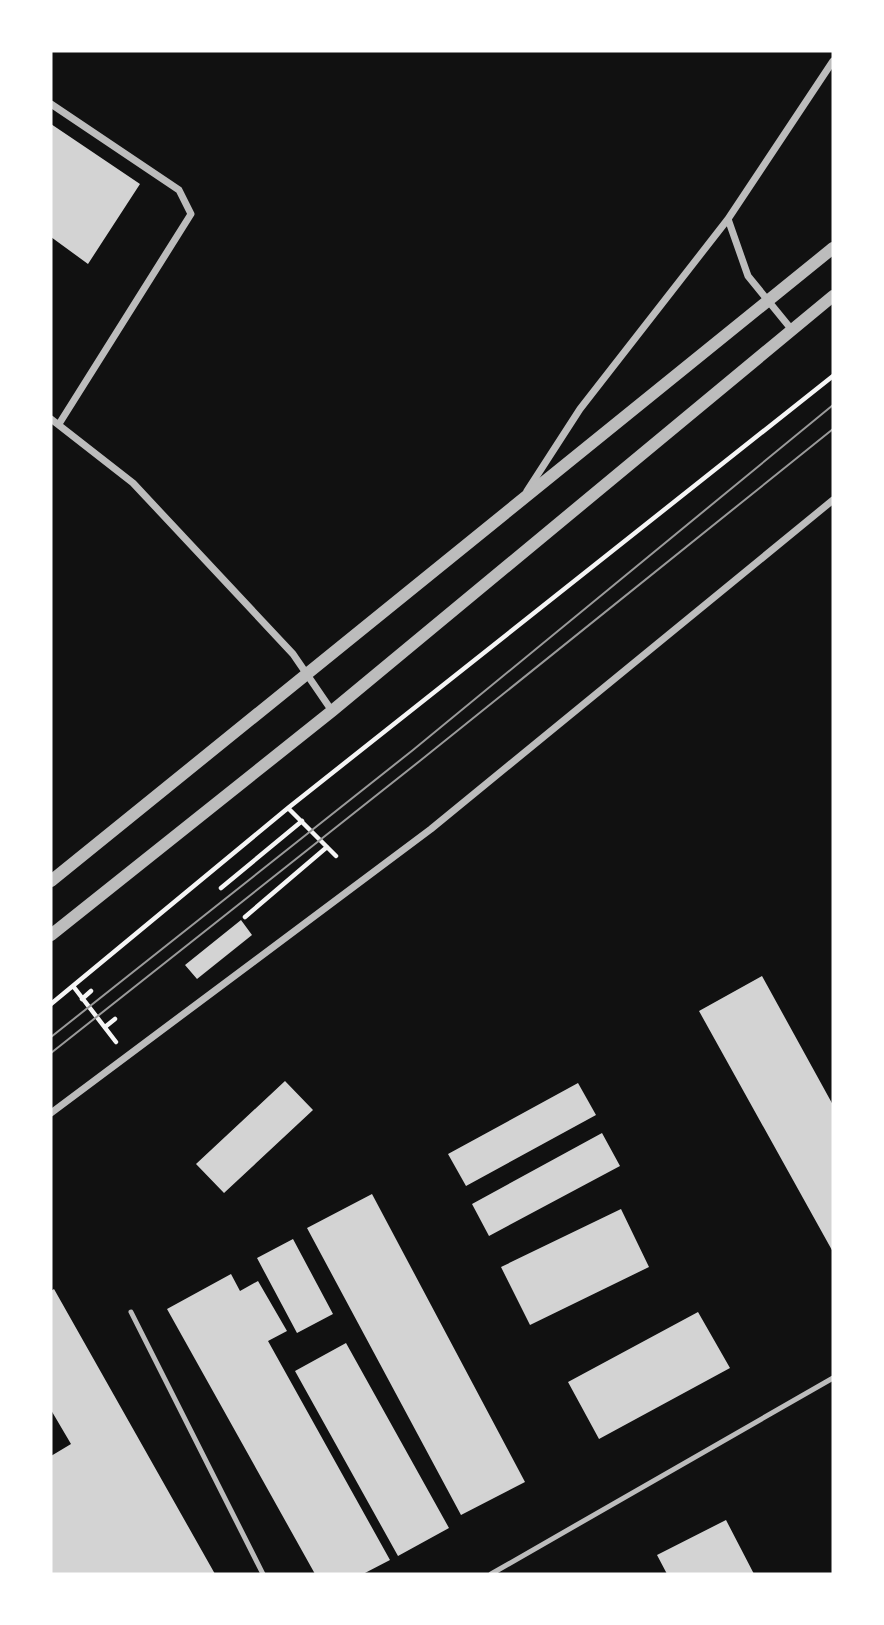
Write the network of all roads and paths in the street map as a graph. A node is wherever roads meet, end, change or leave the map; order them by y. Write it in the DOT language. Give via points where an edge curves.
graph roads {
  1 [pos="833,61"];
  2 [pos="51,104"];
  3 [pos="728,219"];
  4 [pos="833,248"];
  5 [pos="833,296"];
  6 [pos="768,301"];
  7 [pos="792,331"];
  8 [pos="833,376"];
  9 [pos="51,419"];
  10 [pos="59,424"];
  11 [pos="520,500"];
  12 [pos="833,500"];
  13 [pos="308,674"];
  14 [pos="332,711"];
  15 [pos="288,808"];
  16 [pos="302,821"];
  17 [pos="327,847"];
  18 [pos="336,856"];
  19 [pos="51,881"];
  20 [pos="221,888"];
  21 [pos="245,917"];
  22 [pos="51,935"];
  23 [pos="73,986"];
  24 [pos="91,990"];
  25 [pos="82,999"];
  26 [pos="51,1004"];
  27 [pos="116,1019"];
  28 [pos="105,1027"];
  29 [pos="128,1055"];
  30 [pos="51,1113"];
  31 [pos="131,1312"];
  32 [pos="833,1378"];
  33 [pos="263,1574"];
  34 [pos="491,1574"];
  1 -- 3 [label="street"];
  2 -- 10 [label="street" via="179,190 191,214"];
  3 -- 6 [label="street" via="748,275"];
  3 -- 11 [label="street" via="580,409"];
  4 -- 6 [label="street"];
  5 -- 7 [label="street"];
  6 -- 7 [label="street"];
  6 -- 11 [label="street"];
  7 -- 14 [label="street"];
  8 -- 15 [label="path"];
  9 -- 10 [label="street"];
  10 -- 13 [label="street" via="133,483"];
  11 -- 13 [label="street"];
  12 -- 29 [label="street" via="431,829"];
  13 -- 14 [label="street"];
  13 -- 19 [label="street"];
  14 -- 22 [label="street"];
  15 -- 16 [label="path"];
  15 -- 23 [label="path"];
  16 -- 17 [label="path"];
  16 -- 20 [label="path"];
  17 -- 18 [label="path"];
  17 -- 21 [label="path"];
  23 -- 25 [label="path"];
  23 -- 26 [label="path"];
  24 -- 25 [label="path"];
  25 -- 28 [label="path"];
  27 -- 28 [label="path"];
  28 -- 29 [label="path"];
  29 -- 30 [label="street"];
  31 -- 33 [label="lane"];
  32 -- 34 [label="lane"];
}
